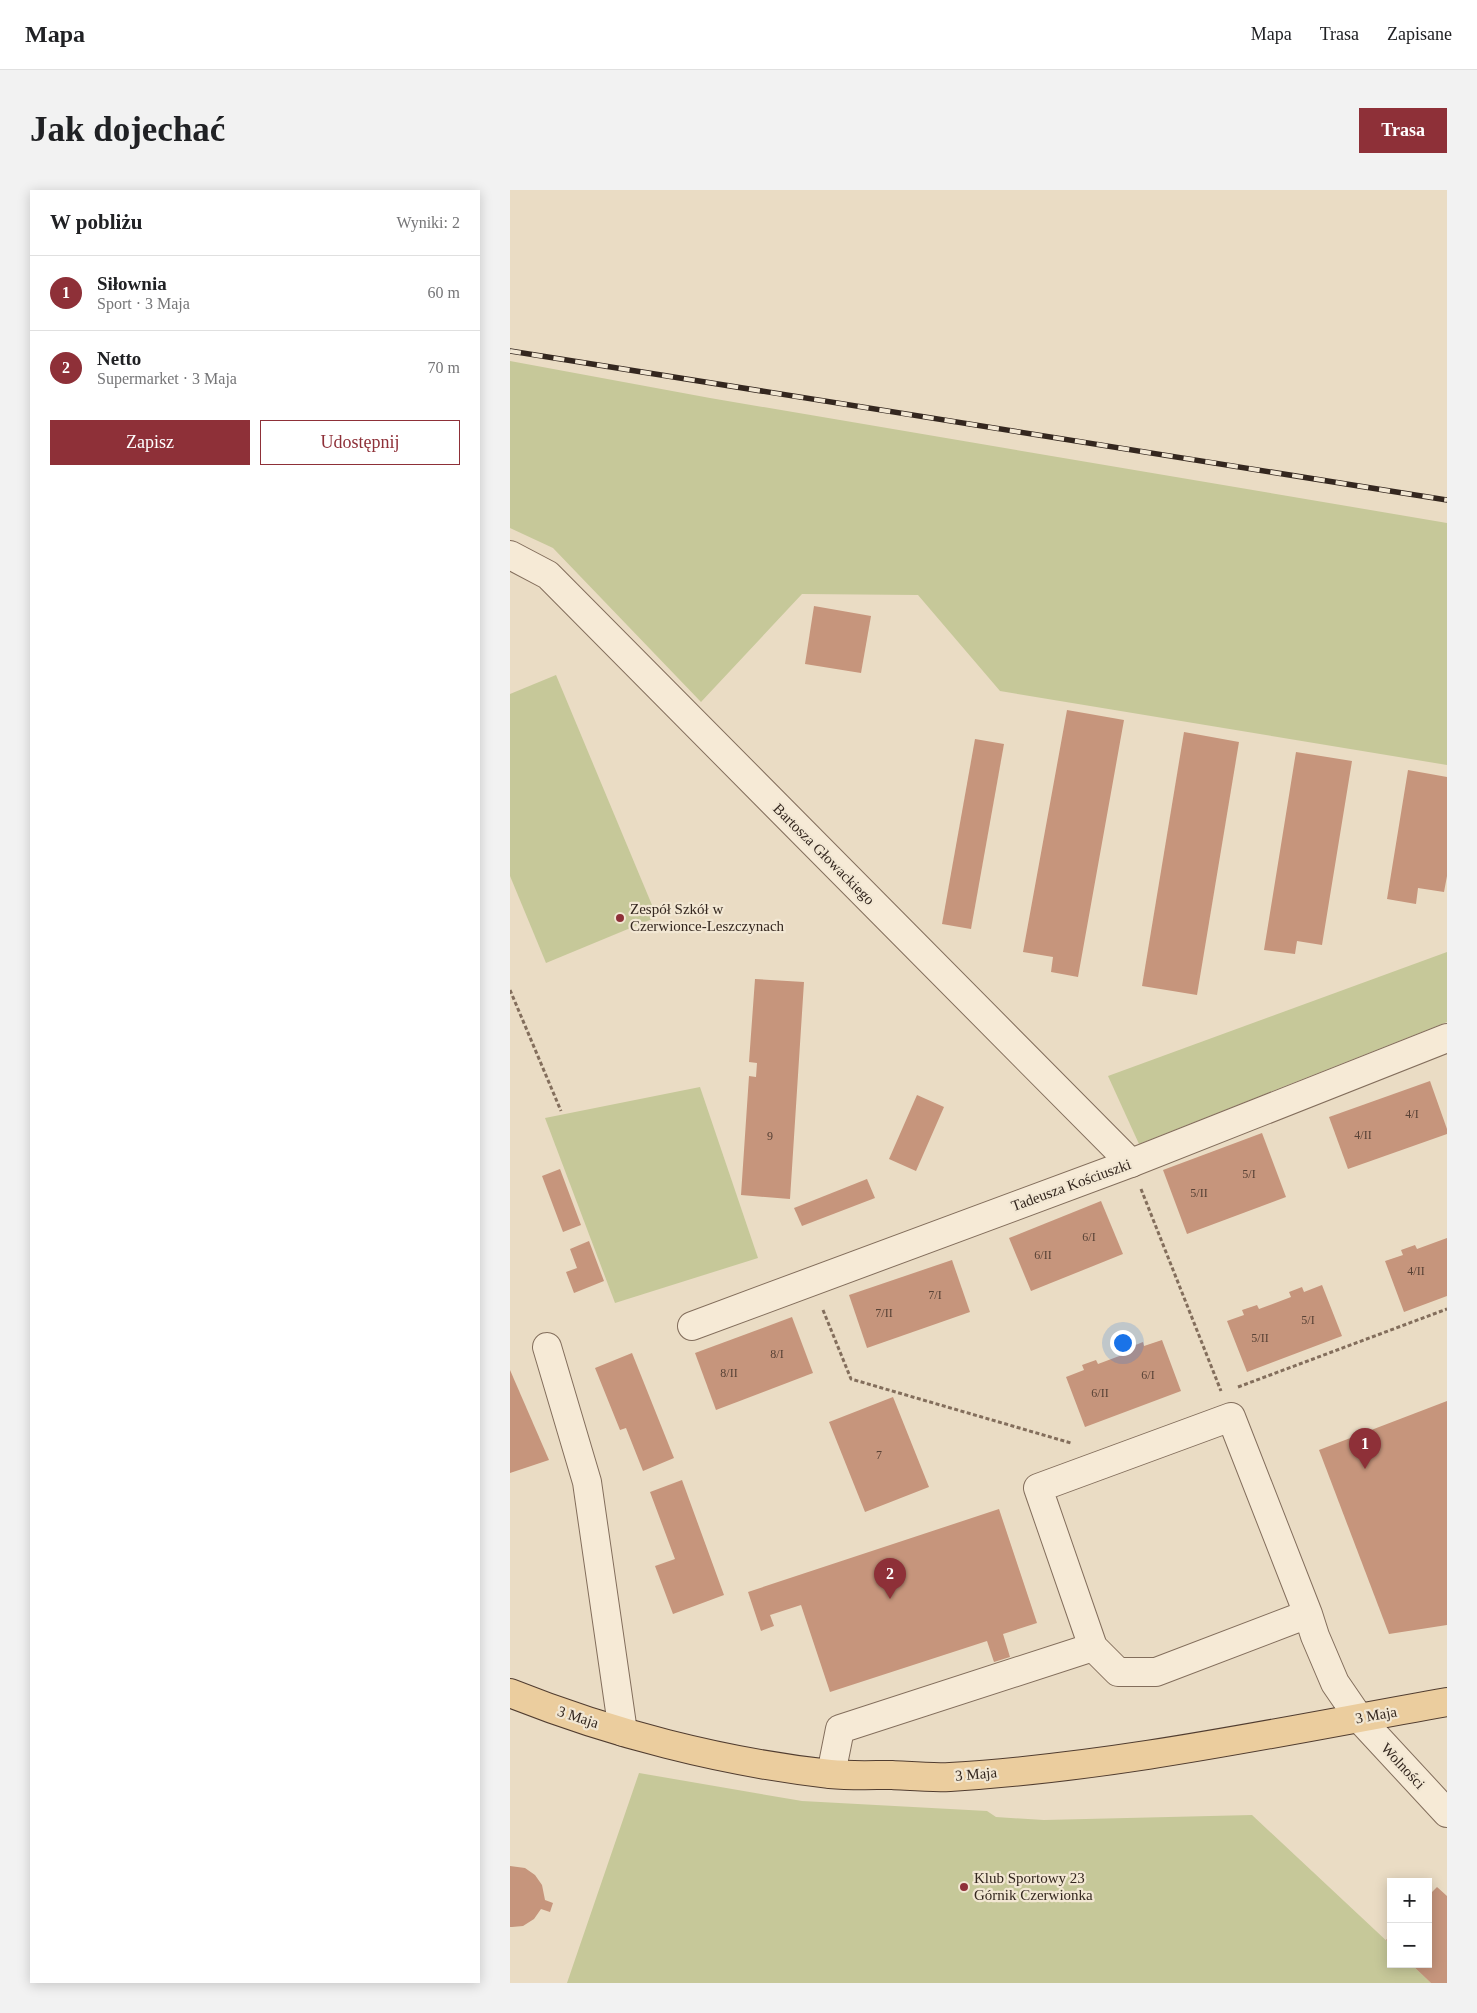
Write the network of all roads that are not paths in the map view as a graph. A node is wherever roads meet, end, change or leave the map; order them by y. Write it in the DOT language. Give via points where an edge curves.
graph roads {
  1 [pos="510,555"];
  2 [pos="1447,1038"];
  3 [pos="1131,1163"];
  4 [pos="692,1326"];
  5 [pos="547,1347"];
  6 [pos="1308,1614"];
  7 [pos="1093,1647"];
  8 [pos="510,1693"];
  9 [pos="1447,1702"];
  10 [pos="1360,1718"];
  11 [pos="623,1732"];
  12 [pos="831,1774"];
  13 [pos="1447,1813"];
  1 -- 3 [label="street, Bartosza Głowackiego" via="548,575"];
  2 -- 3 [label="street, Tadeusza Kościuszki"];
  3 -- 4 [label="street, Tadeusza Kościuszki"];
  5 -- 11 [label="street" via="587,1482"];
  6 -- 7 [label="street" via="1156,1672 1118,1672"];
  6 -- 7 [label="street, Wolności" via="1227,1405 1038,1488"];
  6 -- 10 [label="street, Wolności" via="1335,1683"];
  7 -- 12 [label="street" via="840,1729"];
  8 -- 11 [label="main road, 3 Maja"];
  9 -- 10 [label="main road, 3 Maja"];
  10 -- 12 [label="main road, 3 Maja" via="1087,1764 948,1777"];
  10 -- 13 [label="street, Wolności"];
  11 -- 12 [label="main road, 3 Maja" via="727,1758"];
}
